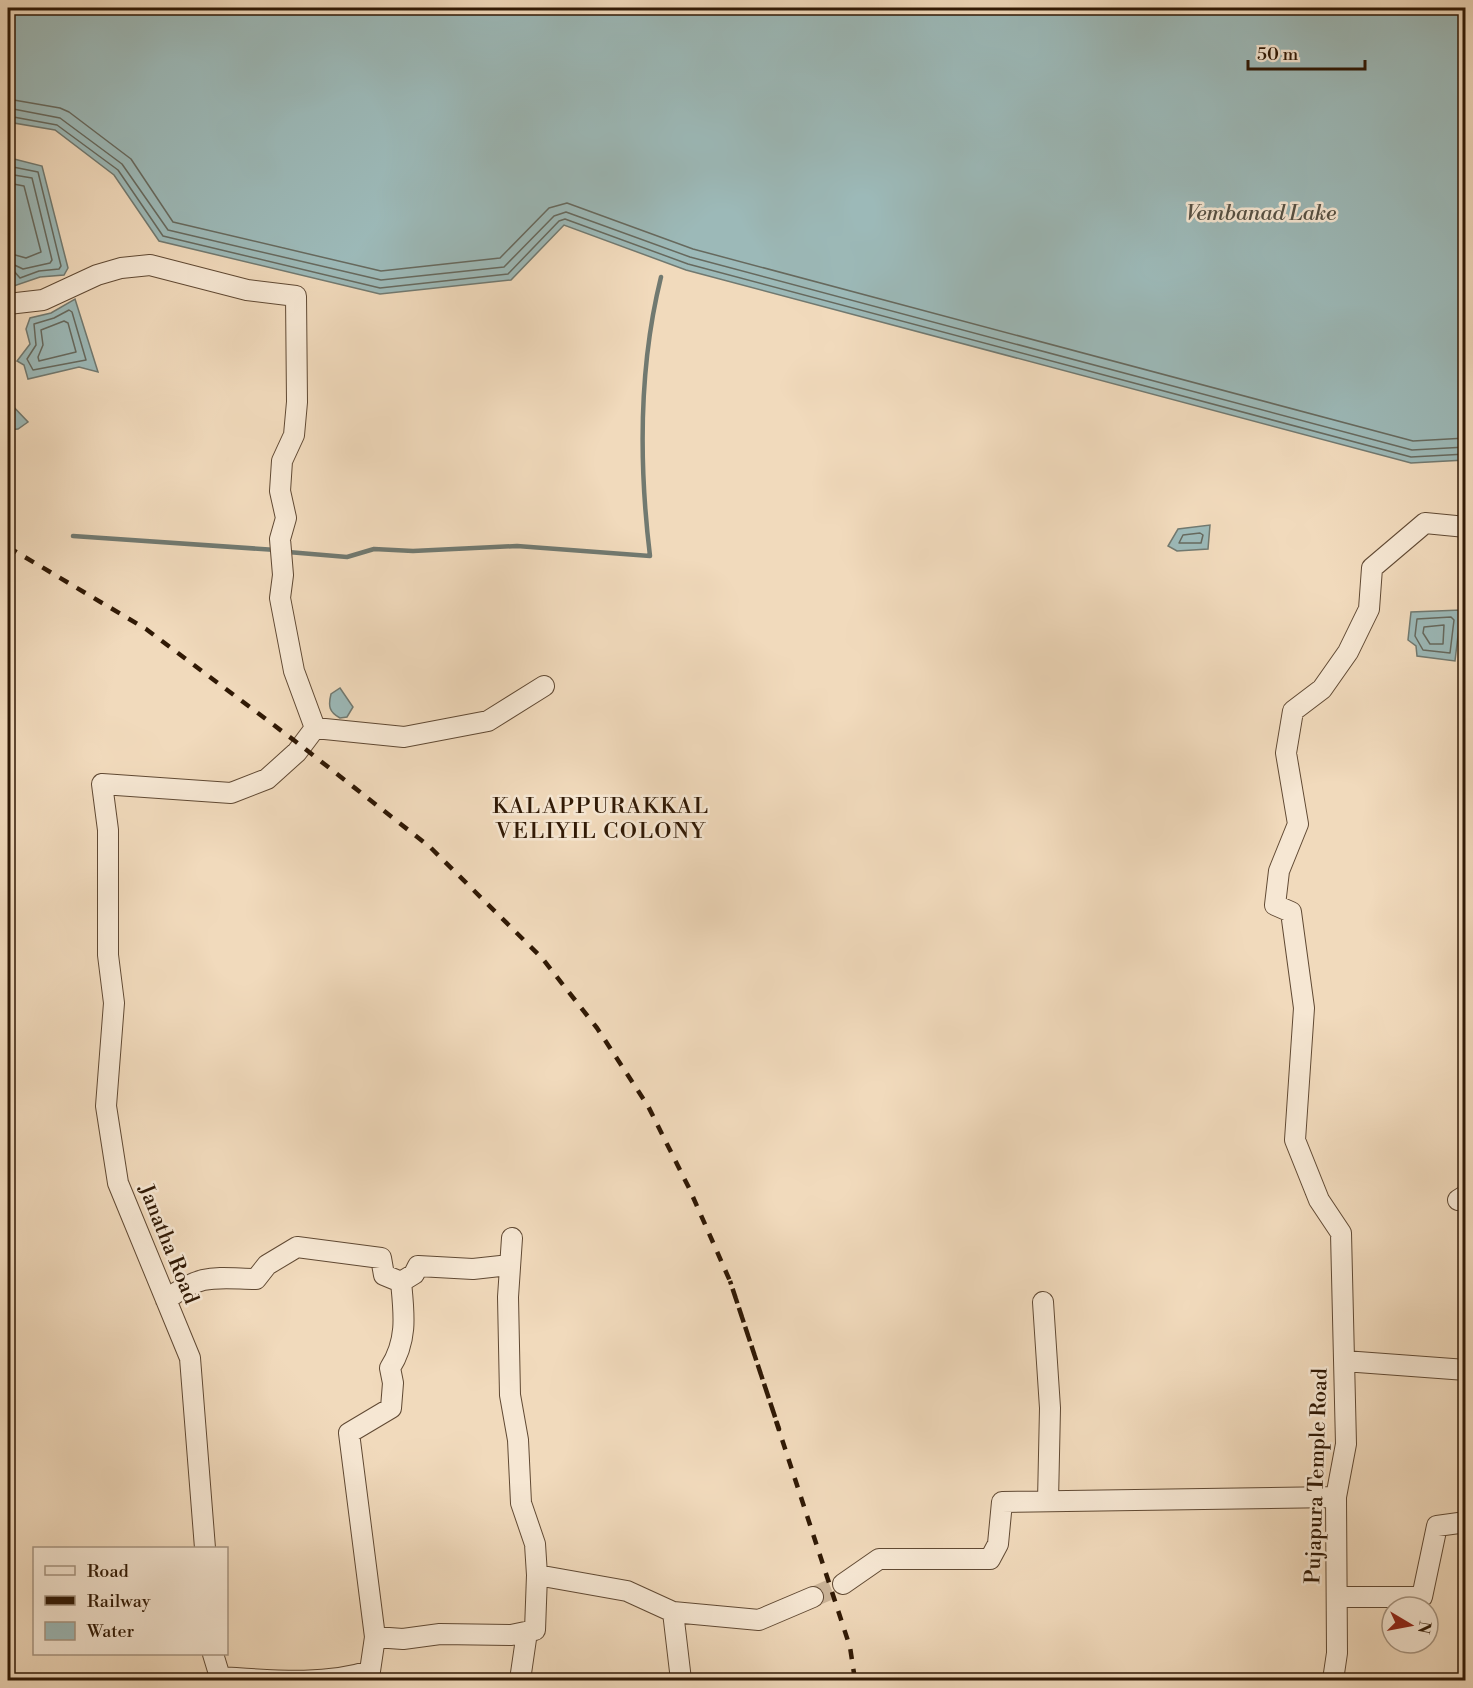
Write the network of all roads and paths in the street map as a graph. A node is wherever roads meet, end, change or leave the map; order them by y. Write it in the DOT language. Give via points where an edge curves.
graph roads {
  1 [pos="8,304"];
  2 [pos="1466,527"];
  3 [pos="544,686"];
  4 [pos="315,728"];
  5 [pos="512,1238"];
  6 [pos="510,1265"];
  7 [pos="402,1282"];
  8 [pos="166,1300"];
  9 [pos="1043,1302"];
  10 [pos="1344,1360"];
  11 [pos="1466,1370"];
  12 [pos="1336,1497"];
  13 [pos="1048,1501"];
  14 [pos="1466,1522"];
  15 [pos="205,1547"];
  16 [pos="537,1575"];
  17 [pos="843,1584"];
  18 [pos="813,1597"];
  19 [pos="1337,1597"];
  20 [pos="673,1612"];
  21 [pos="527,1632"];
  22 [pos="375,1637"];
  23 [pos="213,1655"];
  24 [pos="219,1679"];
  25 [pos="520,1680"];
  26 [pos="681,1680"];
  27 [pos="1333,1680"];
  1 -- 4 [label="street" via="43,300 97,276 150,264 247,290 296,296 297,402 294,435 282,461 280,491 285,518 279,598 294,671"];
  2 -- 10 [label="street, Pujapura Temple Road" via="1425,523 1372,568 1369,609 1348,652 1322,689 1293,711 1286,753 1298,824 1279,871 1275,905 1291,912 1304,1008 1295,1140 1319,1200 1341,1233"];
  3 -- 4 [label="street" via="488,721 404,737"];
  4 -- 8 [label="street, Janatha Road" via="297,752 267,779 231,793 102,784 108,830 108,955 114,1003 106,1106 118,1183"];
  5 -- 6 [label="street"];
  6 -- 7 [label="street" via="473,1269 418,1266"];
  6 -- 16 [label="street" via="510,1395 518,1440 521,1503 535,1544"];
  7 -- 8 [label="street" via="384,1275 381,1258 297,1247 267,1264 256,1279 201,1280"];
  7 -- 22 [label="street" via="405,1325 399,1354 390,1368 391,1408 349,1433"];
  8 -- 15 [label="street, Janatha Road" via="190,1358"];
  9 -- 13 [label="street" via="1050,1408"];
  10 -- 11 [label="street"];
  10 -- 12 [label="street, Pujapura Temple Road" via="1346,1444"];
  12 -- 13 [label="street"];
  12 -- 19 [label="street, Pujapura Temple Road"];
  13 -- 17 [label="street" via="1002,1502 998,1544 990,1559 879,1559"];
  14 -- 19 [label="street" via="1437,1526 1422,1597"];
  16 -- 20 [label="street" via="627,1591"];
  16 -- 21 [label="street" via="535,1630"];
  18 -- 20 [label="street" via="759,1620"];
  19 -- 27 [label="street, Pujapura Temple Road"];
  20 -- 26 [label="street"];
  21 -- 22 [label="street"];
  21 -- 25 [label="street"];
  22 -- 24 [label="street" via="370,1671 351,1677"];
  23 -- 24 [label="street"];
}
